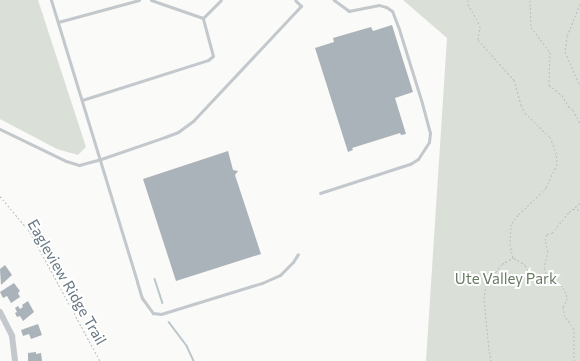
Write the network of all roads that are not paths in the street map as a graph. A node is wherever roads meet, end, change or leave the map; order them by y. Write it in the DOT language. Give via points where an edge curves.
graph roads {
  1 [pos="51,0"];
  2 [pos="139,0"];
  3 [pos="151,0"];
  4 [pos="221,0"];
  5 [pos="295,0"];
  6 [pos="334,0"];
  7 [pos="203,18"];
  8 [pos="58,22"];
  9 [pos="82,100"];
  10 [pos="0,129"];
  11 [pos="101,159"];
  12 [pos="320,193"];
  13 [pos="298,254"];
  14 [pos="0,312"];
  15 [pos="6,322"];
  16 [pos="0,326"];
  17 [pos="15,361"];
  1 -- 8 [label="lane"];
  2 -- 8 [label="lane"];
  3 -- 7 [label="lane"];
  4 -- 7 [label="lane"];
  5 -- 11 [label="lane" via="301,6 186,127"];
  6 -- 12 [label="lane" via="349,11 379,5 392,11 400,29 430,133 429,142 418,159 410,164"];
  7 -- 9 [label="lane" via="213,56 208,60"];
  8 -- 9 [label="lane"];
  9 -- 11 [label="lane"];
  10 -- 11 [label="lane" via="73,164 85,164"];
  11 -- 13 [label="lane" via="142,298 153,312 160,314 262,283 280,275"];
  14 -- 15 [label="street"];
  15 -- 16 [label="street"];
  15 -- 17 [label="street" via="13,340"];
}
